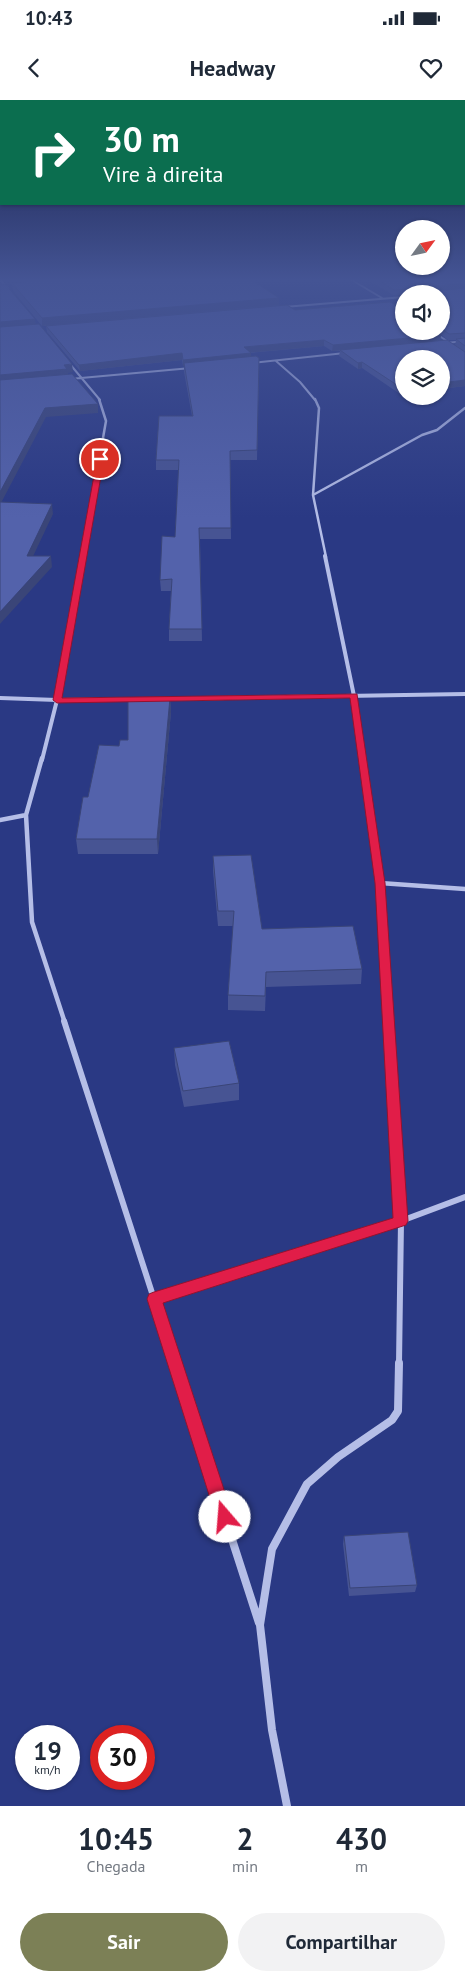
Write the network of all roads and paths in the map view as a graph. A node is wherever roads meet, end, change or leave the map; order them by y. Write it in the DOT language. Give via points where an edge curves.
graph roads {
  1 [pos="65,359"];
  2 [pos="299,359"];
  3 [pos="276,361"];
  4 [pos="247,363"];
  5 [pos="198,368"];
  6 [pos="81,378"];
  7 [pos="63,380"];
  8 [pos="465,408"];
  9 [pos="313,495"];
  10 [pos="465,694"];
  11 [pos="354,696"];
  12 [pos="0,698"];
  13 [pos="136,699"];
  14 [pos="156,699"];
  15 [pos="57,700"];
  16 [pos="26,815"];
  17 [pos="0,820"];
  18 [pos="380,883"];
  19 [pos="465,889"];
  20 [pos="465,1197"];
  21 [pos="401,1221"];
  22 [pos="154,1299"];
  23 [pos="260,1625"];
  24 [pos="287,1806"];
  1 -- 6 [label="street"];
  2 -- 3 [label="street"];
  3 -- 4 [label="street"];
  3 -- 9 [label="street" via="306,386 315,396 319,408"];
  5 -- 6 [label="street"];
  6 -- 7 [label="street"];
  6 -- 15 [label="street" via="100,400 106,421"];
  8 -- 9 [label="street" via="437,430 422,435"];
  9 -- 11 [label="street"];
  10 -- 11 [label="street"];
  11 -- 14 [label="street"];
  11 -- 18 [label="street"];
  12 -- 15 [label="street"];
  13 -- 15 [label="street"];
  15 -- 16 [label="street"];
  16 -- 17 [label="street"];
  16 -- 22 [label="street" via="32,922"];
  18 -- 19 [label="street"];
  18 -- 21 [label="street"];
  20 -- 21 [label="street"];
  21 -- 22 [label="street"];
  21 -- 23 [label="street" via="398,1411 392,1420 338,1457 307,1484 272,1548"];
  22 -- 23 [label="street"];
  23 -- 24 [label="street" via="272,1730"];
}
